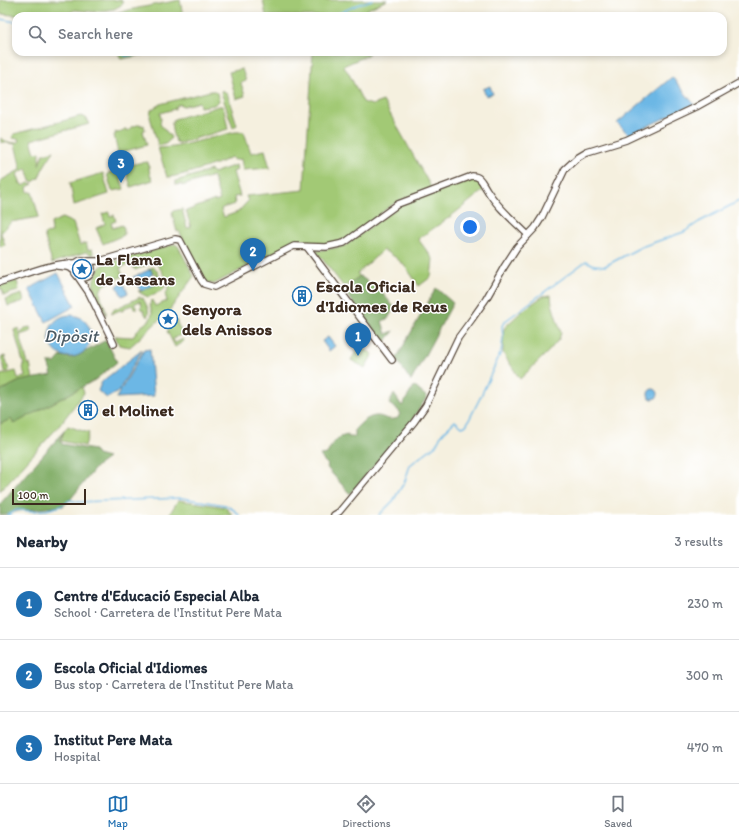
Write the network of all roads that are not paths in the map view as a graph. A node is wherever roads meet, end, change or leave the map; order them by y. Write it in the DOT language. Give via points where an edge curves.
graph roads {
  1 [pos="739,83"];
  2 [pos="528,235"];
  3 [pos="307,247"];
  4 [pos="85,261"];
  5 [pos="100,261"];
  6 [pos="76,263"];
  7 [pos="52,266"];
  8 [pos="74,270"];
  9 [pos="92,270"];
  10 [pos="88,276"];
  11 [pos="78,278"];
  12 [pos="0,282"];
  13 [pos="89,293"];
  14 [pos="114,344"];
  15 [pos="392,360"];
  16 [pos="334,515"];
  1 -- 2 [label="street" via="696,107 626,140 576,158 565,169 542,217"];
  2 -- 3 [label="street" via="492,198 481,179 472,176 398,204 344,243 326,247"];
  2 -- 16 [label="street" via="504,266 486,299 458,338 426,405"];
  3 -- 5 [label="street" via="294,246 214,287 204,284 201,280 180,240 175,239"];
  3 -- 15 [label="street"];
  4 -- 5 [label="street"];
  4 -- 6 [label="street"];
  4 -- 9 [label="street" via="90,264"];
  5 -- 9 [label="street"];
  6 -- 7 [label="street"];
  6 -- 8 [label="street"];
  7 -- 8 [label="street"];
  7 -- 12 [label="street"];
  8 -- 11 [label="street"];
  9 -- 10 [label="street"];
  10 -- 11 [label="street"];
  10 -- 13 [label="street"];
  11 -- 13 [label="street"];
  13 -- 14 [label="street"];
}
